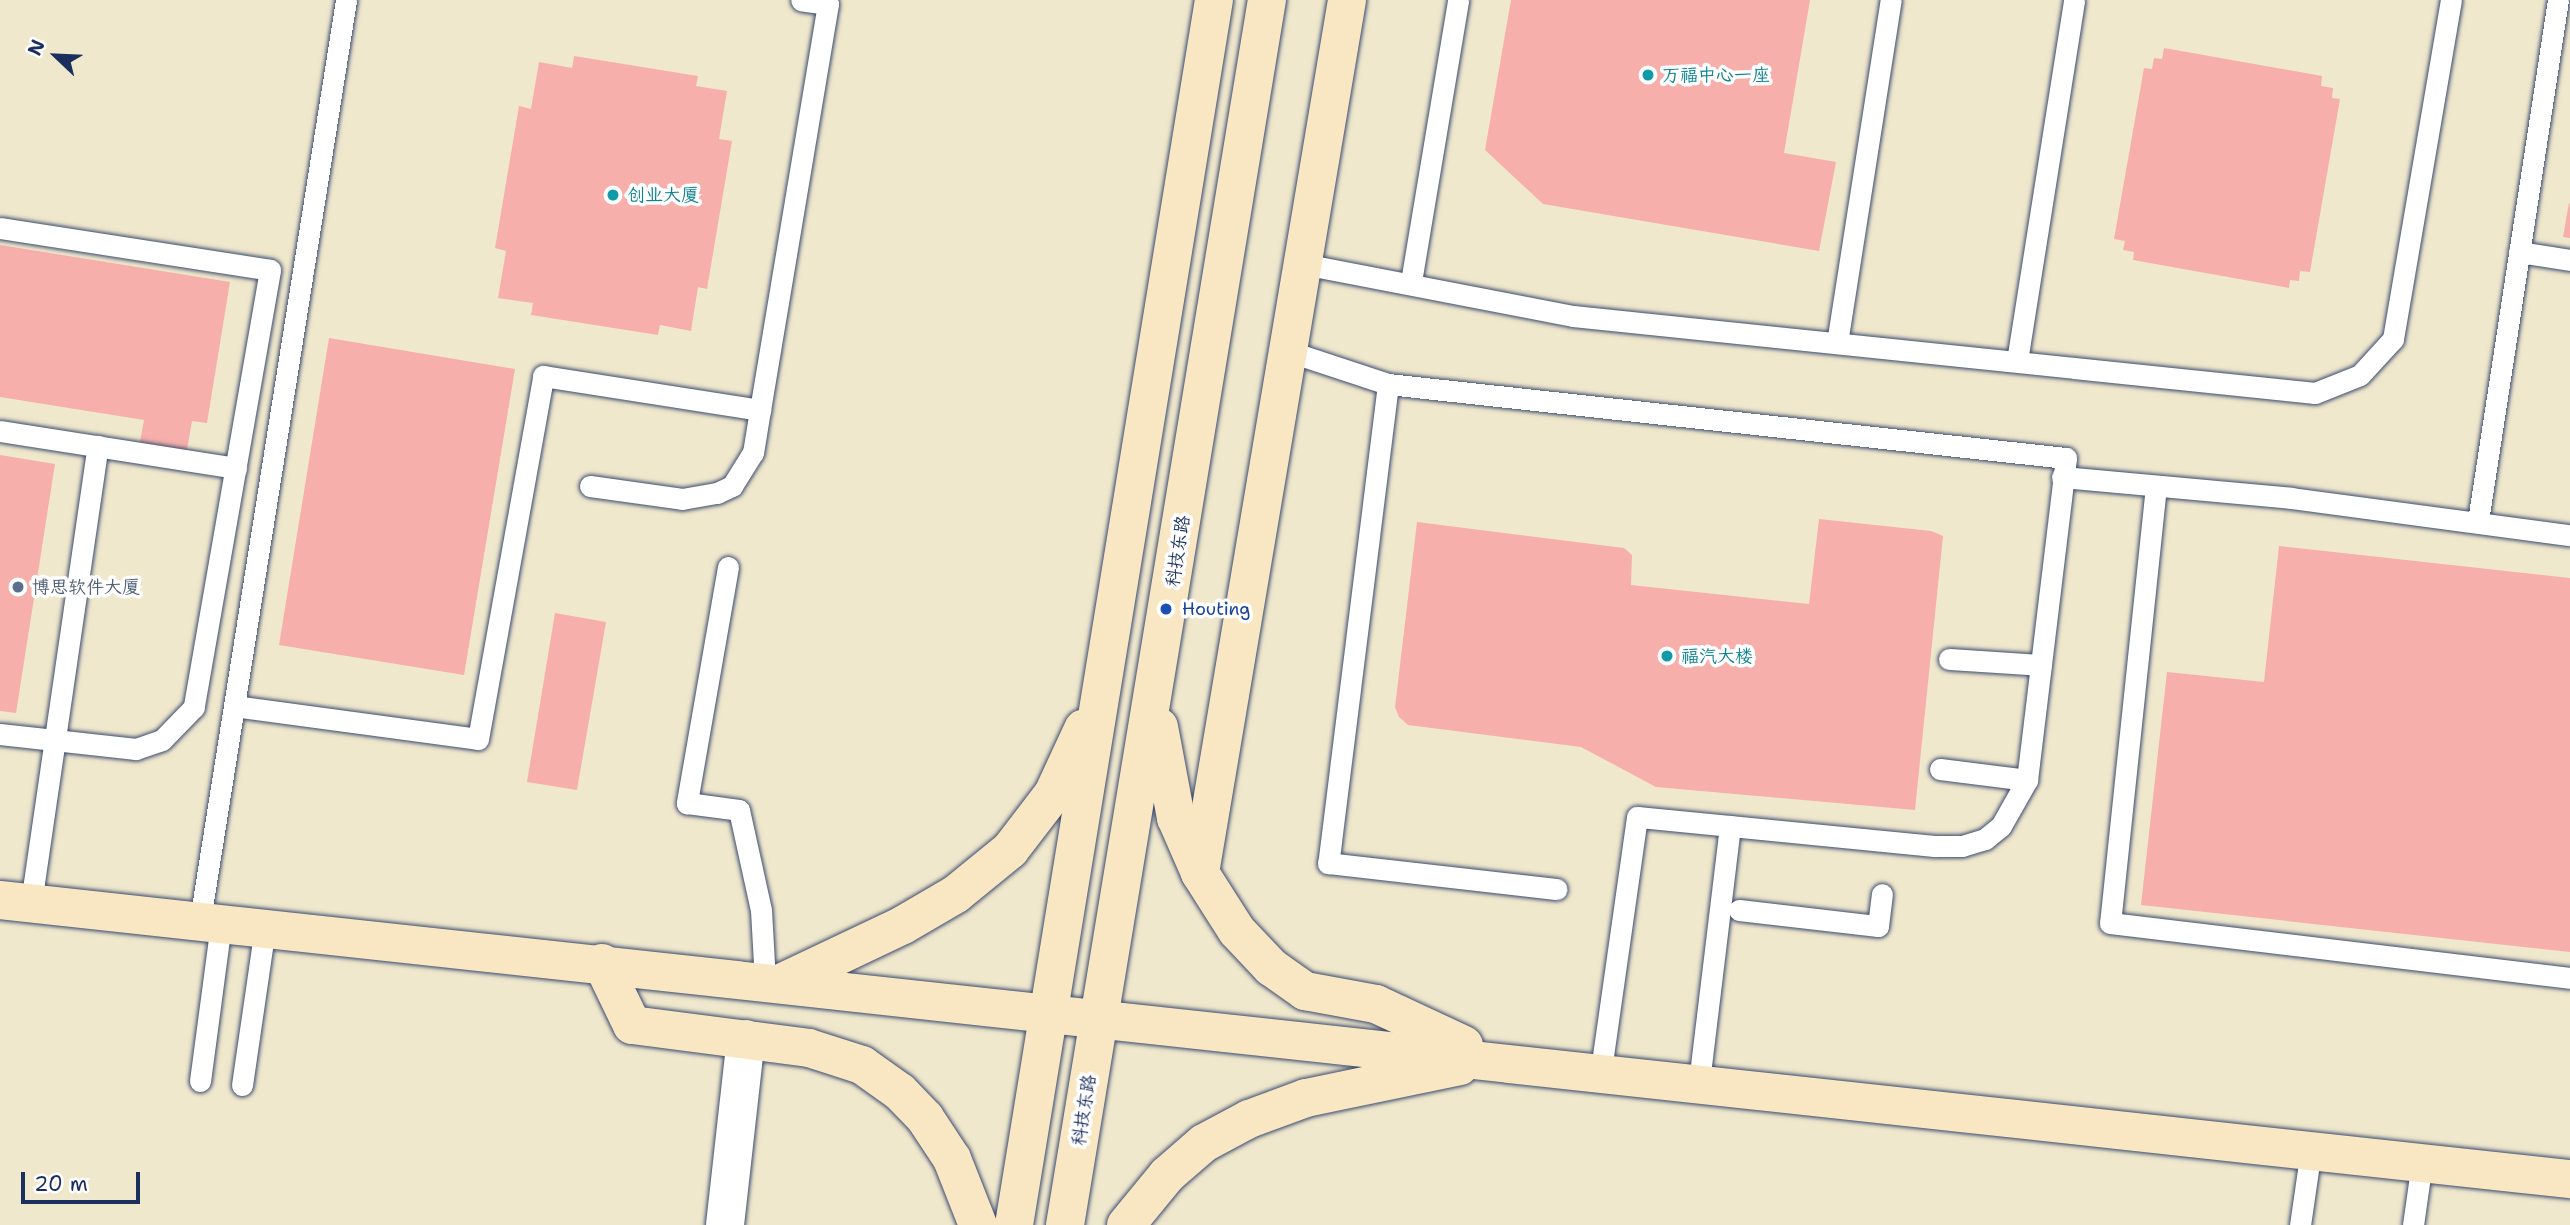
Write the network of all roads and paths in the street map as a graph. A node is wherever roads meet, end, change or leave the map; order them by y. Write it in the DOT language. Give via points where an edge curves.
graph roads {
  1 [pos="346,0"];
  2 [pos="801,0"];
  3 [pos="1214,0"];
  4 [pos="1268,0"];
  5 [pos="1347,0"];
  6 [pos="1458,0"];
  7 [pos="1891,0"];
  8 [pos="2074,0"];
  9 [pos="2451,0"];
  10 [pos="2558,0"];
  11 [pos="0,228"];
  12 [pos="2519,252"];
  13 [pos="2570,260"];
  14 [pos="1303,264"];
  15 [pos="1411,282"];
  16 [pos="1837,343"];
  17 [pos="1288,351"];
  18 [pos="2017,361"];
  19 [pos="1388,384"];
  20 [pos="760,410"];
  21 [pos="0,430"];
  22 [pos="98,446"];
  23 [pos="236,468"];
  24 [pos="2062,477"];
  25 [pos="590,486"];
  26 [pos="2156,486"];
  27 [pos="2478,521"];
  28 [pos="2570,535"];
  29 [pos="728,567"];
  30 [pos="1949,659"];
  31 [pos="2040,665"];
  32 [pos="1103,686"];
  33 [pos="1155,692"];
  34 [pos="234,706"];
  35 [pos="0,734"];
  36 [pos="55,741"];
  37 [pos="1940,769"];
  38 [pos="2027,780"];
  39 [pos="1730,826"];
  40 [pos="1200,873"];
  41 [pos="1557,889"];
  42 [pos="1882,894"];
  43 [pos="16,901"];
  44 [pos="1739,910"];
  45 [pos="211,921"];
  46 [pos="265,927"];
  47 [pos="602,963"];
  48 [pos="2570,978"];
  49 [pos="773,982"];
  50 [pos="1050,1011"];
  51 [pos="1100,1016"];
  52 [pos="746,1040"];
  53 [pos="1495,1059"];
  54 [pos="1601,1072"];
  55 [pos="200,1081"];
  56 [pos="1699,1082"];
  57 [pos="242,1085"];
  58 [pos="2311,1150"];
  59 [pos="2421,1162"];
  60 [pos="2570,1179"];
  61 [pos="725,1225"];
  62 [pos="978,1225"];
  63 [pos="1014,1225"];
  64 [pos="1066,1225"];
  65 [pos="1126,1225"];
  66 [pos="2300,1225"];
  67 [pos="2413,1225"];
  1 -- 34 [label="lane"];
  2 -- 20 [label="lane" via="828,5"];
  3 -- 32 [label="main road"];
  4 -- 33 [label="main road, 科技东路"];
  5 -- 14 [label="main road"];
  6 -- 15 [label="lane"];
  7 -- 16 [label="lane"];
  8 -- 18 [label="lane"];
  9 -- 18 [label="lane" via="2400,318 2393,339 2360,375 2315,393 2291,393"];
  10 -- 12 [label="lane"];
  11 -- 23 [label="lane" via="270,270"];
  12 -- 13 [label="lane"];
  12 -- 27 [label="lane"];
  14 -- 15 [label="lane"];
  14 -- 17 [label="main road"];
  15 -- 16 [label="lane" via="1573,316"];
  16 -- 18 [label="lane"];
  17 -- 19 [label="lane"];
  17 -- 40 [label="main road"];
  19 -- 24 [label="lane" via="2066,458"];
  19 -- 41 [label="lane" via="1328,863"];
  20 -- 25 [label="lane" via="753,453 732,486 717,493 682,499"];
  20 -- 34 [label="lane" via="543,376 478,739"];
  21 -- 22 [label="lane"];
  22 -- 23 [label="lane"];
  22 -- 36 [label="lane"];
  23 -- 36 [label="lane" via="194,707 162,740 136,749"];
  24 -- 26 [label="lane"];
  24 -- 31 [label="lane"];
  26 -- 27 [label="lane"];
  26 -- 48 [label="lane" via="2110,923"];
  27 -- 28 [label="lane"];
  29 -- 49 [label="lane" via="687,803 739,810"];
  30 -- 31 [label="lane"];
  31 -- 38 [label="lane"];
  32 -- 49 [label="main road" via="1053,793 1010,850 946,900"];
  32 -- 50 [label="main road"];
  33 -- 40 [label="main road" via="1176,818"];
  33 -- 51 [label="main road, 科技东路"];
  34 -- 45 [label="lane"];
  35 -- 36 [label="lane"];
  36 -- 43 [label="lane"];
  37 -- 38 [label="lane"];
  38 -- 39 [label="lane" via="2001,826 1962,846"];
  39 -- 54 [label="lane" via="1637,817"];
  39 -- 56 [label="lane"];
  40 -- 53 [label="main road" via="1237,931 1271,967 1305,991 1376,1004"];
  42 -- 44 [label="lane" via="1878,926"];
  43 -- 45 [label="main road"];
  45 -- 46 [label="main road"];
  45 -- 55 [label="lane"];
  46 -- 47 [label="main road"];
  46 -- 57 [label="lane"];
  47 -- 49 [label="main road"];
  47 -- 52 [label="main road" via="632,1025"];
  49 -- 50 [label="main road"];
  50 -- 51 [label="main road"];
  50 -- 63 [label="main road"];
  51 -- 53 [label="main road"];
  51 -- 64 [label="main road, 科技东路"];
  52 -- 61 [label="street"];
  52 -- 62 [label="main road" via="809,1048 862,1065 900,1092 925,1118 952,1159"];
  53 -- 54 [label="main road"];
  53 -- 65 [label="main road" via="1306,1098 1249,1119 1204,1143 1167,1175"];
  54 -- 56 [label="main road"];
  56 -- 58 [label="main road"];
  58 -- 59 [label="main road"];
  58 -- 66 [label="lane"];
  59 -- 60 [label="main road"];
  59 -- 67 [label="lane"];
}
